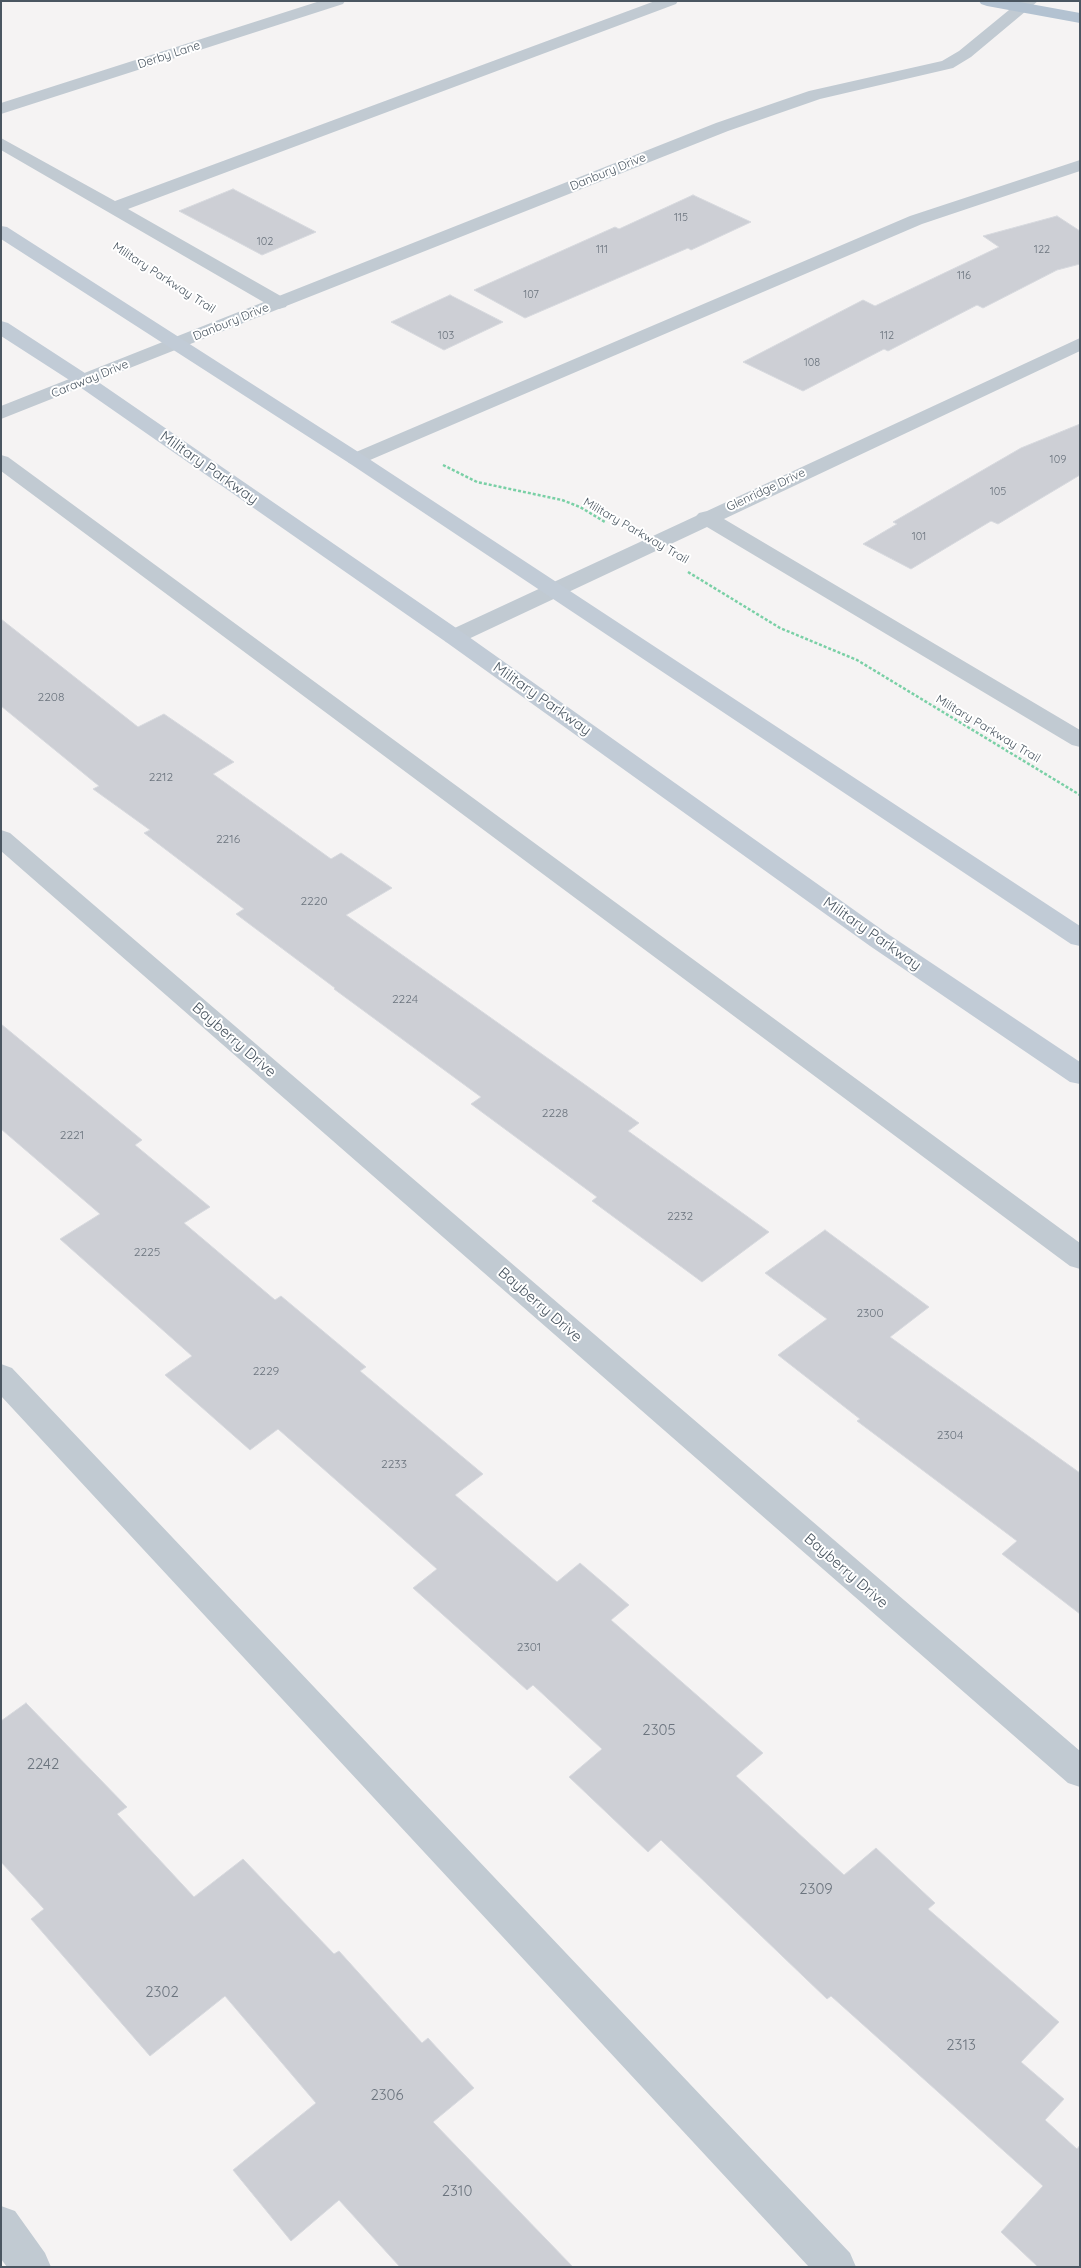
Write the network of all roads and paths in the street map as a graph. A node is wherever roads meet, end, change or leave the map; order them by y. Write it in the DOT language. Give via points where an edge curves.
graph roads {
  1 [pos="337,1"];
  2 [pos="670,1"];
  3 [pos="987,1"];
  4 [pos="1027,5"];
  5 [pos="1080,18"];
  6 [pos="1,109"];
  7 [pos="1,143"];
  8 [pos="1080,165"];
  9 [pos="113,208"];
  10 [pos="1,231"];
  11 [pos="278,303"];
  12 [pos="1,327"];
  13 [pos="179,343"];
  14 [pos="1080,344"];
  15 [pos="84,381"];
  16 [pos="1,414"];
  17 [pos="402,440"];
  18 [pos="356,459"];
  19 [pos="1,461"];
  20 [pos="706,518"];
  21 [pos="646,546"];
  22 [pos="556,590"];
  23 [pos="454,637"];
  24 [pos="1080,740"];
  25 [pos="1080,796"];
  26 [pos="1,838"];
  27 [pos="1080,938"];
  28 [pos="1080,1075"];
  29 [pos="1080,1258"];
  30 [pos="1,1376"];
  31 [pos="1080,1772"];
  32 [pos="1,2225"];
  33 [pos="31,2267"];
  34 [pos="836,2267"];
  1 -- 6 [label="street, Derby Lane"];
  2 -- 9 [label="street"];
  3 -- 4 [label="main road"];
  4 -- 5 [label="main road"];
  4 -- 11 [label="street, Danbury Drive" via="947,65 815,94 722,127"];
  7 -- 9 [label="street"];
  8 -- 17 [label="street" via="916,220"];
  9 -- 11 [label="street"];
  10 -- 13 [label="main road"];
  11 -- 13 [label="street, Danbury Drive"];
  12 -- 15 [label="main road, Military Parkway"];
  13 -- 15 [label="street, Caraway Drive"];
  13 -- 18 [label="main road"];
  14 -- 20 [label="street, Glenridge Drive"];
  15 -- 16 [label="street, Caraway Drive"];
  15 -- 23 [label="main road, Military Parkway"];
  17 -- 18 [label="street"];
  17 -- 21 [label="path, Military Parkway Trail" via="462,476 476,482 562,500"];
  18 -- 22 [label="main road"];
  19 -- 29 [label="street"];
  20 -- 21 [label="street, Glenridge Drive"];
  20 -- 24 [label="street"];
  21 -- 22 [label="street, Glenridge Drive"];
  21 -- 25 [label="path, Military Parkway Trail" via="780,628 857,660"];
  22 -- 23 [label="street, Glenridge Drive"];
  22 -- 27 [label="main road"];
  23 -- 28 [label="main road, Military Parkway" via="880,940"];
  26 -- 31 [label="street, Bayberry Drive"];
  30 -- 34 [label="street"];
  32 -- 33 [label="street"];
}
